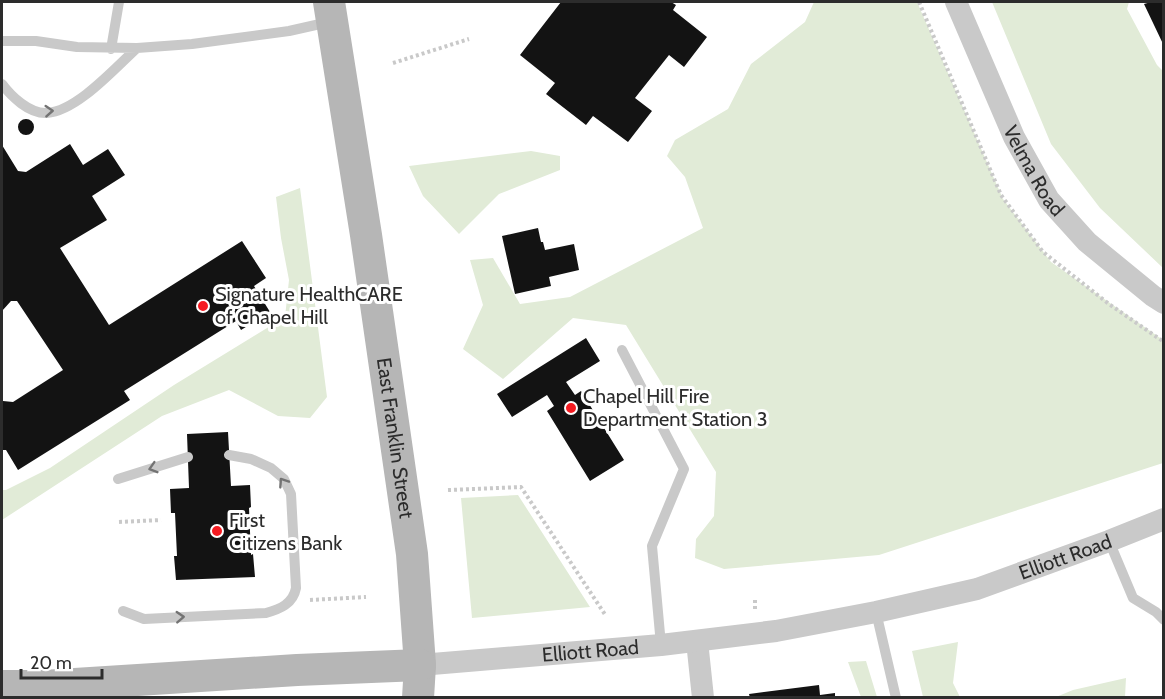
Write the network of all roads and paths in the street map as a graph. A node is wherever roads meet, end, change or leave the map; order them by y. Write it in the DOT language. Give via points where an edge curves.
graph roads {
  1 [pos="118,2"];
  2 [pos="956,2"];
  3 [pos="330,11"];
  4 [pos="469,39"];
  5 [pos="2,41"];
  6 [pos="137,48"];
  7 [pos="111,49"];
  8 [pos="393,63"];
  9 [pos="2,84"];
  10 [pos="1164,303"];
  11 [pos="622,350"];
  12 [pos="230,455"];
  13 [pos="188,457"];
  14 [pos="118,479"];
  15 [pos="448,490"];
  16 [pos="1164,519"];
  17 [pos="161,520"];
  18 [pos="119,522"];
  19 [pos="1109,541"];
  20 [pos="366,597"];
  21 [pos="309,600"];
  22 [pos="123,611"];
  23 [pos="876,612"];
  24 [pos="1161,614"];
  25 [pos="606,616"];
  26 [pos="697,641"];
  27 [pos="661,645"];
  28 [pos="420,665"];
  29 [pos="2,686"];
  30 [pos="418,698"];
  31 [pos="703,698"];
  32 [pos="896,698"];
  1 -- 7 [label="lane"];
  2 -- 10 [label="street, Velma Road" via="1014,138 1049,200 1087,242"];
  3 -- 6 [label="lane" via="289,31"];
  3 -- 28 [label="main road, East Franklin Street" via="412,554"];
  4 -- 8 [label="path"];
  5 -- 7 [label="lane"];
  6 -- 7 [label="lane"];
  9 -- 6 [label="lane, one-way" via="28,109 45,114 61,110 85,96"];
  11 -- 27 [label="lane" via="684,470 652,546"];
  22 -- 12 [label="lane, one-way" via="144,619 266,613 278,610 292,599 296,588 291,494 284,479 271,468"];
  13 -- 14 [label="lane, one-way"];
  15 -- 25 [label="path" via="521,487"];
  16 -- 19 [label="street, Elliott Road"];
  17 -- 18 [label="path"];
  19 -- 23 [label="street, Elliott Road" via="977,589"];
  19 -- 24 [label="lane" via="1133,598"];
  20 -- 21 [label="path"];
  23 -- 26 [label="street, Elliott Road"];
  23 -- 32 [label="lane"];
  26 -- 27 [label="street, Elliott Road"];
  26 -- 31 [label="street"];
  27 -- 28 [label="street, Elliott Road"];
  28 -- 29 [label="main road, Elliott Road"];
  28 -- 30 [label="main road, East Franklin Street"];
}
